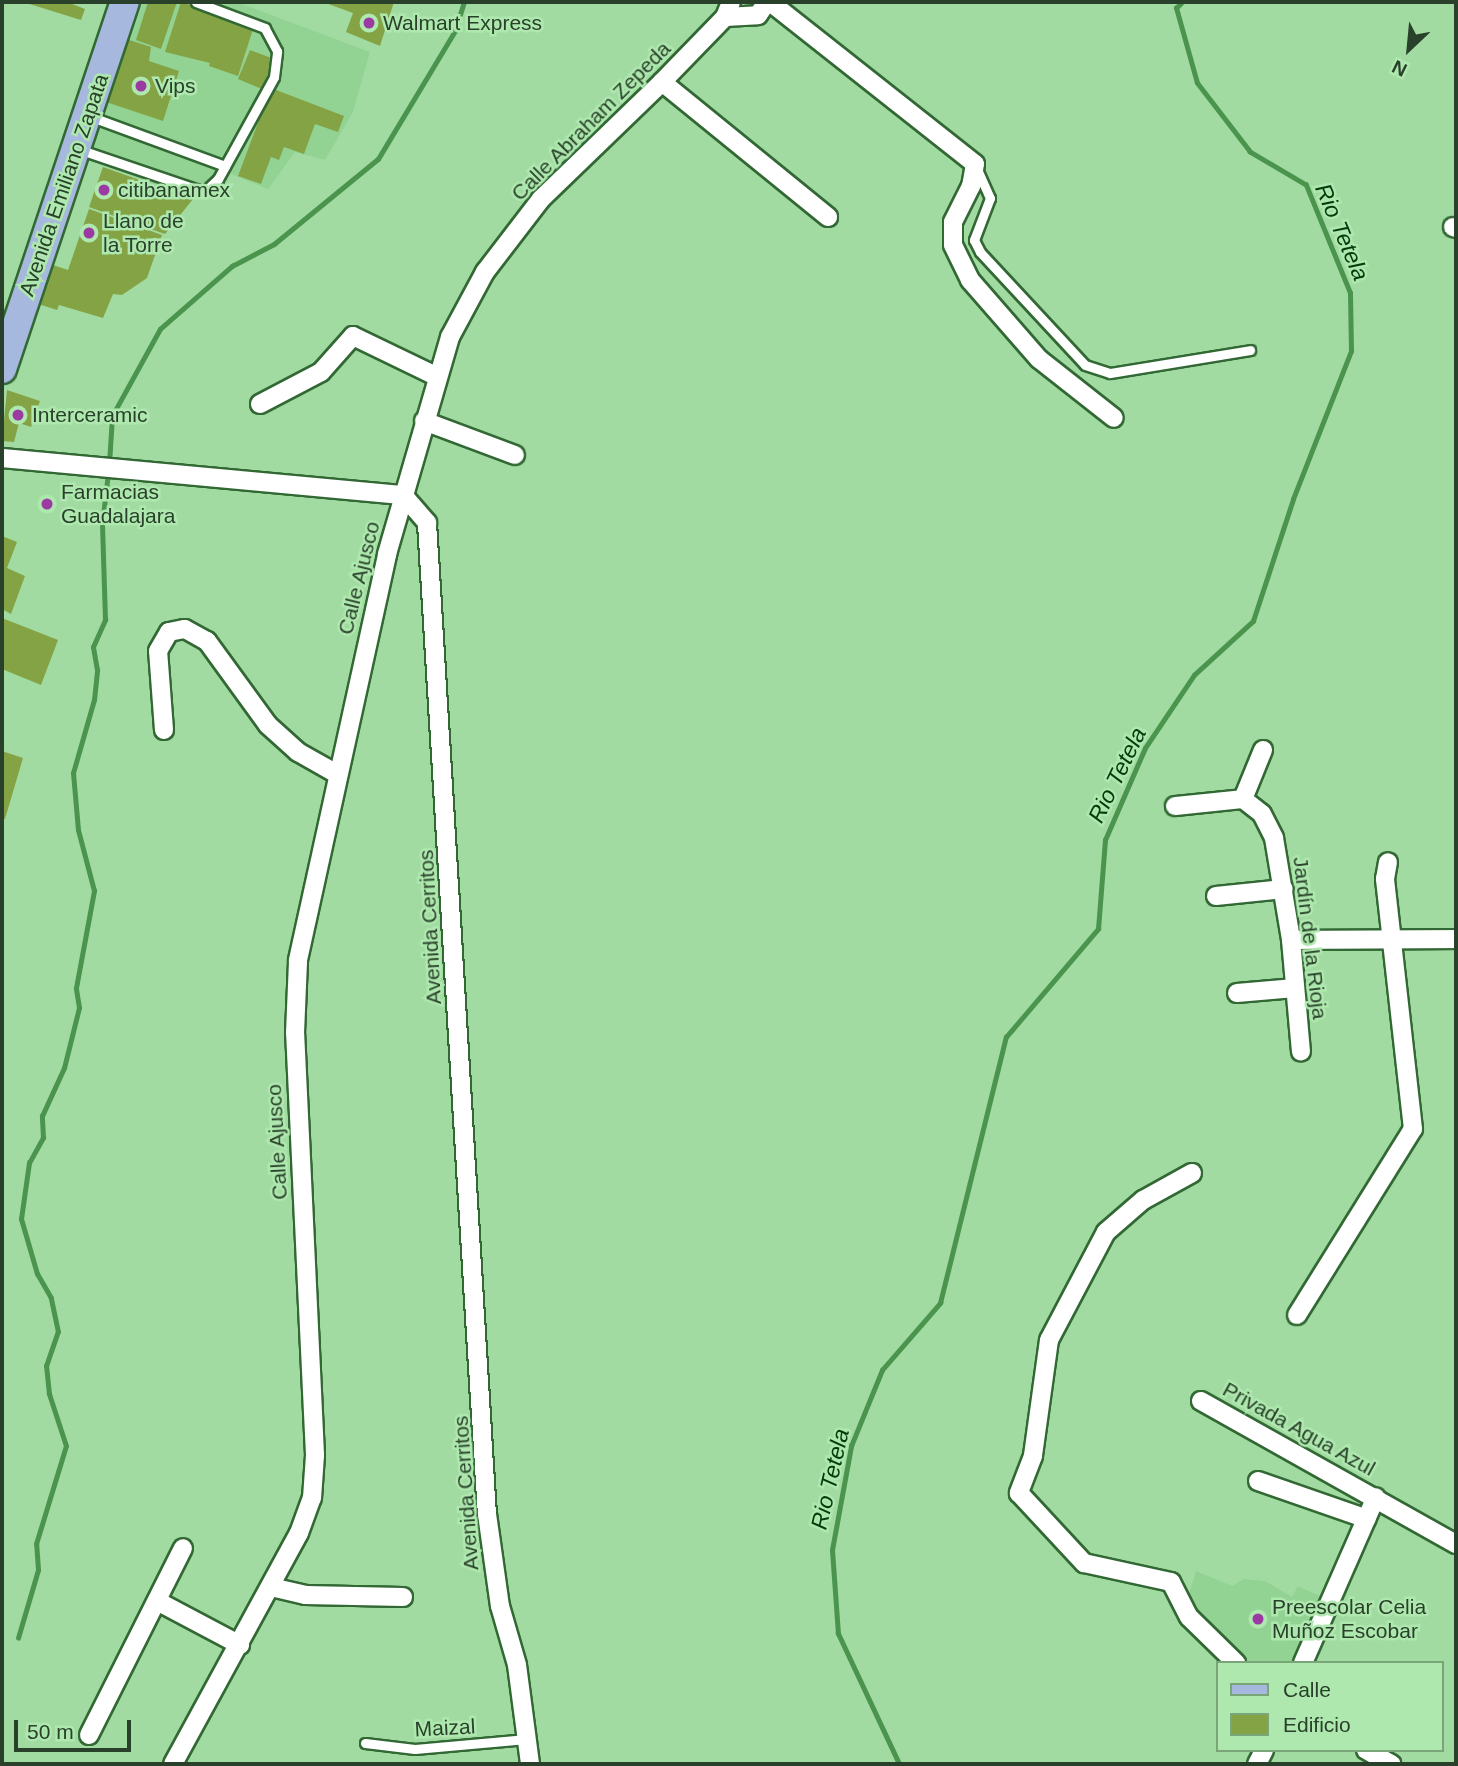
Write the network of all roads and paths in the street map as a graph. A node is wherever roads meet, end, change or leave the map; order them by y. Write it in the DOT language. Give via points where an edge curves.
graph roads {
  1 [pos="106,2"];
  2 [pos="125,2"];
  3 [pos="196,2"];
  4 [pos="768,2"];
  5 [pos="728,9"];
  6 [pos="662,82"];
  7 [pos="87,115"];
  8 [pos="76,148"];
  9 [pos="975,164"];
  10 [pos="225,166"];
  11 [pos="828,217"];
  12 [pos="2,313"];
  13 [pos="1250,350"];
  14 [pos="2,369"];
  15 [pos="438,377"];
  16 [pos="260,404"];
  17 [pos="1114,418"];
  18 [pos="424,421"];
  19 [pos="516,455"];
  20 [pos="2,458"];
  21 [pos="403,495"];
  22 [pos="164,730"];
  23 [pos="1263,750"];
  24 [pos="337,774"];
  25 [pos="1243,799"];
  26 [pos="1175,806"];
  27 [pos="1388,862"];
  28 [pos="1284,889"];
  29 [pos="1216,896"];
  30 [pos="1456,939"];
  31 [pos="1291,940"];
  32 [pos="1391,942"];
  33 [pos="1295,988"];
  34 [pos="1237,993"];
  35 [pos="1301,1052"];
  36 [pos="1192,1172"];
  37 [pos="1297,1315"];
  38 [pos="1201,1402"];
  39 [pos="1258,1481"];
  40 [pos="1376,1497"];
  41 [pos="1367,1519"];
  42 [pos="1456,1544"];
  43 [pos="183,1548"];
  44 [pos="271,1587"];
  45 [pos="403,1597"];
  46 [pos="157,1601"];
  47 [pos="240,1646"];
  48 [pos="1234,1661"];
  49 [pos="1304,1661"];
  50 [pos="89,1735"];
  51 [pos="527,1739"];
  52 [pos="365,1743"];
  53 [pos="1370,1752"];
  54 [pos="173,1764"];
  55 [pos="530,1764"];
  56 [pos="1391,1764"];
  1 -- 12 [label="main road, Avenida Emiliano Zapata"];
  2 -- 7 [label="main road, Avenida Emiliano Zapata"];
  3 -- 10 [label="lane" via="265,28 277,51 274,77"];
  4 -- 5 [label="street, Calle Abraham Zepeda" via="758,15"];
  4 -- 9 [label="street"];
  5 -- 6 [label="street, Calle Abraham Zepeda"];
  6 -- 11 [label="street"];
  6 -- 15 [label="street, Calle Abraham Zepeda" via="541,198 485,272 450,337"];
  7 -- 8 [label="main road, Avenida Emiliano Zapata"];
  7 -- 10 [label="lane"];
  8 -- 10 [label="lane" via="204,192"];
  8 -- 14 [label="main road, Avenida Emiliano Zapata"];
  9 -- 13 [label="lane" via="990,198 974,240 979,252 1085,365 1110,373"];
  9 -- 17 [label="street" via="971,186 953,222 953,246 971,280 1039,359"];
  15 -- 16 [label="street" via="353,336 321,372"];
  15 -- 18 [label="street, Calle Abraham Zepeda"];
  18 -- 19 [label="street"];
  18 -- 21 [label="street, Calle Abraham Zepeda"];
  20 -- 21 [label="street"];
  21 -- 24 [label="street, Calle Ajusco"];
  21 -- 51 [label="street, Avenida Cerritos" via="421,513 431,536 487,1514"];
  22 -- 24 [label="street" via="158,651 169,632 185,629 206,641 268,725 298,752"];
  23 -- 25 [label="street"];
  24 -- 44 [label="street, Calle Ajusco" via="298,960 295,1002 315,1455 312,1498"];
  25 -- 26 [label="street"];
  25 -- 28 [label="street, Jardín de la Rioja" via="1262,814 1274,838"];
  27 -- 32 [label="street" via="1385,879"];
  28 -- 29 [label="street"];
  28 -- 31 [label="street, Jardín de la Rioja"];
  30 -- 32 [label="street"];
  31 -- 32 [label="street"];
  31 -- 33 [label="street, Jardín de la Rioja"];
  32 -- 37 [label="street" via="1413,1129"];
  33 -- 34 [label="street"];
  33 -- 35 [label="street, Jardín de la Rioja"];
  36 -- 48 [label="street" via="1119,1218 1100,1244 1049,1340 1033,1456 1019,1493 1084,1563 1171,1583 1189,1617"];
  38 -- 40 [label="street, Privada Agua Azul"];
  39 -- 41 [label="street"];
  40 -- 41 [label="street"];
  40 -- 42 [label="street, Privada Agua Azul"];
  41 -- 49 [label="street"];
  43 -- 46 [label="street"];
  44 -- 45 [label="street" via="305,1595"];
  44 -- 47 [label="street, Calle Ajusco"];
  46 -- 47 [label="street"];
  46 -- 50 [label="street"];
  47 -- 54 [label="street, Calle Ajusco"];
  51 -- 52 [label="lane, Maizal" via="415,1749"];
  51 -- 55 [label="street, Avenida Cerritos"];
  53 -- 56 [label="street"];
}
